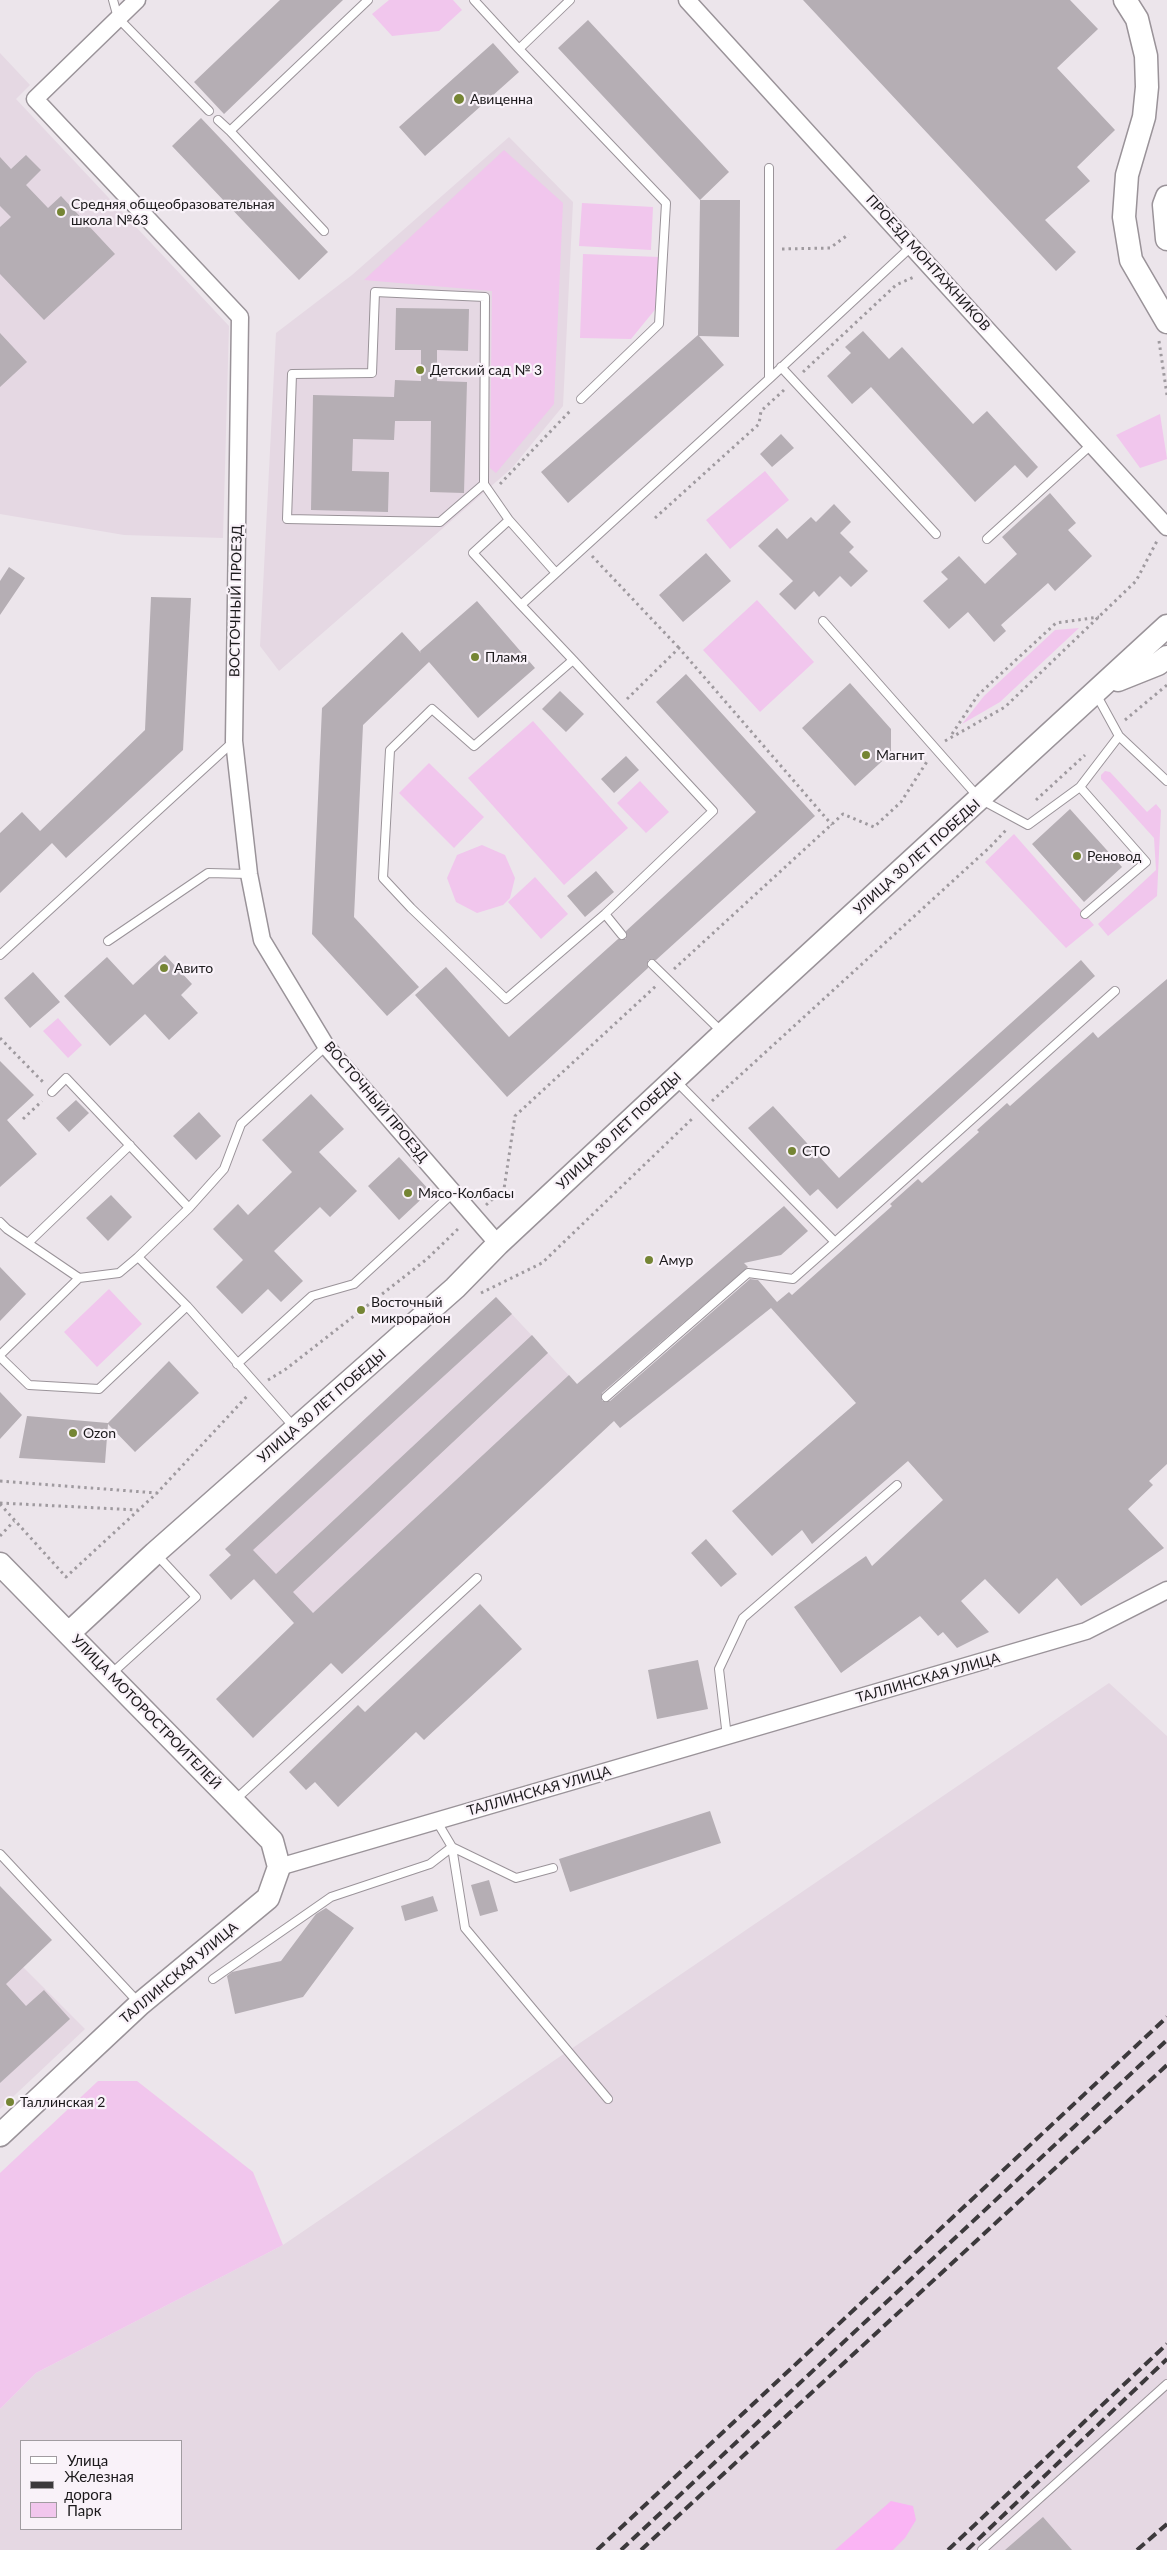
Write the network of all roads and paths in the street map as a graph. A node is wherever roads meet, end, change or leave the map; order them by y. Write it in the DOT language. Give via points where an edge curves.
graph roads {
  1 [pos="113,0"];
  2 [pos="137,0"];
  3 [pos="368,0"];
  4 [pos="474,0"];
  5 [pos="570,0"];
  6 [pos="687,0"];
  7 [pos="1125,0"];
  8 [pos="118,18"];
  9 [pos="519,49"];
  10 [pos="208,111"];
  11 [pos="218,120"];
  12 [pos="230,130"];
  13 [pos="769,168"];
  14 [pos="1167,196"];
  15 [pos="324,231"];
  16 [pos="849,234"];
  17 [pos="1167,239"];
  18 [pos="912,246"];
  19 [pos="770,249"];
  20 [pos="1167,322"];
  21 [pos="781,367"];
  22 [pos="769,379"];
  23 [pos="581,399"];
  24 [pos="1092,444"];
  25 [pos="484,484"];
  26 [pos="490,494"];
  27 [pos="509,520"];
  28 [pos="1165,531"];
  29 [pos="936,534"];
  30 [pos="987,539"];
  31 [pos="584,547"];
  32 [pos="556,573"];
  33 [pos="521,605"];
  34 [pos="1099,617"];
  35 [pos="823,621"];
  36 [pos="1167,626"];
  37 [pos="679,648"];
  38 [pos="1167,657"];
  39 [pos="573,660"];
  40 [pos="1167,685"];
  41 [pos="1100,689"];
  42 [pos="618,708"];
  43 [pos="1115,728"];
  44 [pos="952,735"];
  45 [pos="1120,736"];
  46 [pos="234,741"];
  47 [pos="936,748"];
  48 [pos="1087,754"];
  49 [pos="1167,781"];
  50 [pos="1080,787"];
  51 [pos="980,799"];
  52 [pos="1016,819"];
  53 [pos="832,824"];
  54 [pos="249,874"];
  55 [pos="606,914"];
  56 [pos="1085,914"];
  57 [pos="622,935"];
  58 [pos="108,941"];
  59 [pos="0,955"];
  60 [pos="652,964"];
  61 [pos="666,977"];
  62 [pos="1115,991"];
  63 [pos="724,1034"];
  64 [pos="0,1038"];
  65 [pos="326,1046"];
  66 [pos="675,1080"];
  67 [pos="52,1092"];
  68 [pos="703,1108"];
  69 [pos="23,1119"];
  70 [pos="130,1145"];
  71 [pos="454,1193"];
  72 [pos="189,1208"];
  73 [pos="473,1215"];
  74 [pos="0,1222"];
  75 [pos="29,1242"];
  76 [pos="835,1242"];
  77 [pos="498,1244"];
  78 [pos="138,1257"];
  79 [pos="79,1278"];
  80 [pos="474,1296"];
  81 [pos="187,1306"];
  82 [pos="0,1356"];
  83 [pos="237,1364"];
  84 [pos="256,1386"];
  85 [pos="606,1397"];
  86 [pos="295,1428"];
  87 [pos="0,1481"];
  88 [pos="897,1485"];
  89 [pos="157,1493"];
  90 [pos="0,1504"];
  91 [pos="138,1510"];
  92 [pos="14,1521"];
  93 [pos="0,1536"];
  94 [pos="155,1552"];
  95 [pos="0,1564"];
  96 [pos="477,1578"];
  97 [pos="1167,1590"];
  98 [pos="69,1632"];
  99 [pos="110,1675"];
  100 [pos="726,1737"];
  101 [pos="233,1801"];
  102 [pos="436,1820"];
  103 [pos="452,1847"];
  104 [pos="0,1854"];
  105 [pos="279,1866"];
  106 [pos="553,1868"];
  107 [pos="212,1980"];
  108 [pos="140,2004"];
  109 [pos="608,2099"];
  110 [pos="0,2134"];
  111 [pos="1167,2384"];
  112 [pos="982,2550"];
  1 -- 8 [label="lane"];
  2 -- 8 [label="street, ВОСТОЧНЫЙ ПРОЕЗД"];
  3 -- 12 [label="lane"];
  4 -- 9 [label="lane"];
  5 -- 9 [label="lane"];
  6 -- 18 [label="street, ПРОЕЗД МОНТАЖНИКОВ"];
  7 -- 20 [label="street" via="1140,29 1146,56 1147,87 1144,117 1127,175 1124,217 1132,260"];
  8 -- 10 [label="lane"];
  8 -- 46 [label="street, ВОСТОЧНЫЙ ПРОЕЗД" via="34,99 240,317"];
  9 -- 23 [label="lane" via="666,203 659,324"];
  11 -- 12 [label="lane"];
  12 -- 15 [label="lane"];
  13 -- 19 [label="lane"];
  14 -- 17 [label="street" via="1164,205"];
  16 -- 19 [label="path" via="830,248"];
  18 -- 21 [label="lane"];
  18 -- 24 [label="street, ПРОЕЗД МОНТАЖНИКОВ"];
  19 -- 22 [label="lane"];
  21 -- 22 [label="lane"];
  21 -- 29 [label="lane"];
  22 -- 31 [label="lane"];
  23 -- 26 [label="path"];
  24 -- 28 [label="street, ПРОЕЗД МОНТАЖНИКОВ"];
  24 -- 30 [label="lane"];
  25 -- 25 [label="lane" via="485,297 375,292 372,373 292,374 287,519 440,522"];
  25 -- 26 [label="lane"];
  26 -- 27 [label="lane"];
  27 -- 32 [label="lane"];
  27 -- 33 [label="lane" via="473,553"];
  28 -- 34 [label="path" via="1136,581"];
  31 -- 32 [label="lane"];
  31 -- 37 [label="path"];
  32 -- 33 [label="lane"];
  33 -- 39 [label="lane"];
  34 -- 44 [label="path" via="1005,707"];
  34 -- 44 [label="path" via="1056,623 978,695"];
  35 -- 47 [label="lane"];
  36 -- 41 [label="street, УЛИЦА 30 ЛЕТ ПОБЕДЫ"];
  37 -- 42 [label="path"];
  37 -- 53 [label="path"];
  38 -- 41 [label="street"];
  39 -- 42 [label="lane"];
  39 -- 55 [label="lane" via="474,746 432,709 390,750 384,878 506,999"];
  40 -- 43 [label="path"];
  41 -- 43 [label="lane"];
  41 -- 51 [label="street, УЛИЦА 30 ЛЕТ ПОБЕДЫ"];
  42 -- 55 [label="lane" via="713,811"];
  43 -- 45 [label="lane"];
  44 -- 47 [label="path"];
  45 -- 49 [label="lane"];
  45 -- 50 [label="lane"];
  46 -- 54 [label="street, ВОСТОЧНЫЙ ПРОЕЗД"];
  46 -- 59 [label="lane"];
  47 -- 51 [label="lane"];
  47 -- 53 [label="path" via="901,802 874,827 844,814"];
  48 -- 52 [label="path"];
  50 -- 52 [label="lane" via="1028,825"];
  50 -- 56 [label="lane" via="1146,862"];
  51 -- 52 [label="lane"];
  51 -- 63 [label="street, УЛИЦА 30 ЛЕТ ПОБЕДЫ"];
  52 -- 68 [label="path" via="990,847"];
  53 -- 61 [label="path"];
  54 -- 58 [label="lane" via="208,873"];
  54 -- 65 [label="street, ВОСТОЧНЫЙ ПРОЕЗД" via="262,940"];
  55 -- 57 [label="lane"];
  60 -- 61 [label="lane"];
  61 -- 63 [label="lane"];
  61 -- 73 [label="path" via="515,1116 504,1190"];
  62 -- 76 [label="lane"];
  63 -- 66 [label="street, УЛИЦА 30 ЛЕТ ПОБЕДЫ"];
  64 -- 67 [label="path"];
  65 -- 71 [label="street, ВОСТОЧНЫЙ ПРОЕЗД"];
  65 -- 72 [label="lane" via="241,1124 224,1170"];
  66 -- 68 [label="lane"];
  66 -- 77 [label="street, УЛИЦА 30 ЛЕТ ПОБЕДЫ"];
  67 -- 69 [label="path"];
  67 -- 70 [label="lane" via="66,1078"];
  68 -- 76 [label="lane"];
  68 -- 80 [label="path" via="542,1263"];
  70 -- 72 [label="lane"];
  70 -- 75 [label="lane"];
  71 -- 73 [label="street, ВОСТОЧНЫЙ ПРОЕЗД"];
  71 -- 83 [label="lane" via="354,1284 312,1296"];
  72 -- 78 [label="lane"];
  73 -- 77 [label="street, ВОСТОЧНЫЙ ПРОЕЗД"];
  73 -- 84 [label="path" via="427,1259 286,1369"];
  74 -- 75 [label="lane"];
  75 -- 79 [label="lane"];
  76 -- 85 [label="lane" via="793,1279 748,1273"];
  77 -- 86 [label="street, УЛИЦА 30 ЛЕТ ПОБЕДЫ" via="448,1294"];
  78 -- 79 [label="lane" via="119,1273"];
  78 -- 81 [label="lane"];
  79 -- 82 [label="lane"];
  81 -- 82 [label="lane" via="99,1389 29,1385"];
  81 -- 83 [label="lane"];
  83 -- 84 [label="lane"];
  84 -- 86 [label="lane"];
  84 -- 89 [label="path"];
  86 -- 94 [label="street, УЛИЦА 30 ЛЕТ ПОБЕДЫ"];
  87 -- 89 [label="path"];
  88 -- 100 [label="lane" via="743,1618 719,1669"];
  89 -- 91 [label="path"];
  90 -- 91 [label="path"];
  90 -- 92 [label="path"];
  91 -- 92 [label="path" via="66,1576"];
  92 -- 93 [label="path"];
  94 -- 98 [label="street, УЛИЦА 30 ЛЕТ ПОБЕДЫ"];
  94 -- 99 [label="lane" via="196,1597"];
  95 -- 98 [label="street, УЛИЦА МОТОРОСТРОИТЕЛЕЙ"];
  96 -- 101 [label="lane"];
  97 -- 100 [label="street, ТАЛЛИНСКАЯ УЛИЦА" via="1086,1631"];
  98 -- 99 [label="street, УЛИЦА МОТОРОСТРОИТЕЛЕЙ"];
  99 -- 101 [label="street, УЛИЦА МОТОРОСТРОИТЕЛЕЙ"];
  100 -- 102 [label="street, ТАЛЛИНСКАЯ УЛИЦА"];
  101 -- 105 [label="street, УЛИЦА МОТОРОСТРОИТЕЛЕЙ" via="272,1841"];
  102 -- 103 [label="lane"];
  102 -- 105 [label="street, ТАЛЛИНСКАЯ УЛИЦА"];
  103 -- 106 [label="lane" via="516,1878"];
  103 -- 107 [label="lane" via="430,1864 331,1897"];
  103 -- 109 [label="lane" via="465,1928"];
  104 -- 108 [label="lane"];
  105 -- 108 [label="street, ТАЛЛИНСКАЯ УЛИЦА" via="268,1898"];
  108 -- 110 [label="street, ТАЛЛИНСКАЯ УЛИЦА"];
  111 -- 112 [label="lane"];
}
